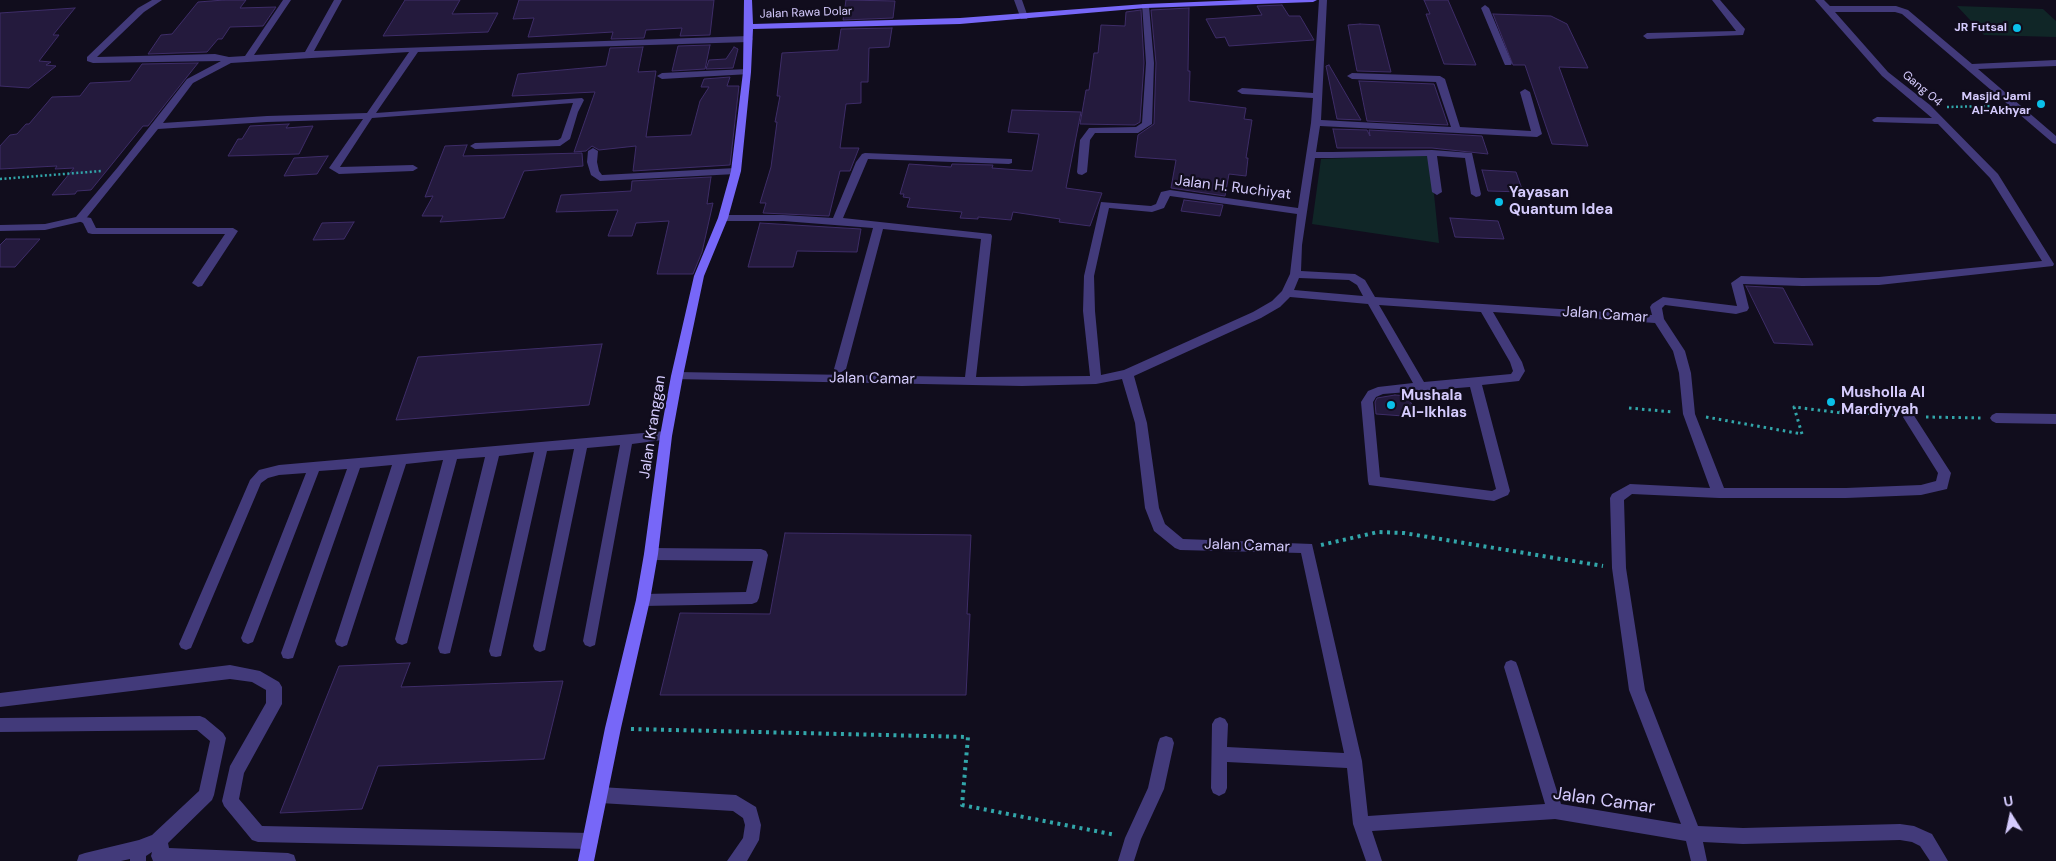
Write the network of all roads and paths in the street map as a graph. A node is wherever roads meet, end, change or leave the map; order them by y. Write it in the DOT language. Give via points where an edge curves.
graph roads {
  1 [pos="158,0"];
  2 [pos="287,0"];
  3 [pos="338,0"];
  4 [pos="748,0"];
  5 [pos="1018,0"];
  6 [pos="1311,0"];
  7 [pos="1323,0"];
  8 [pos="1716,0"];
  9 [pos="1819,0"];
  10 [pos="1224,2"];
  11 [pos="1144,3"];
  12 [pos="1898,4"];
  13 [pos="1485,8"];
  14 [pos="1828,9"];
  15 [pos="1024,17"];
  16 [pos="749,33"];
  17 [pos="1647,36"];
  18 [pos="415,49"];
  19 [pos="308,54"];
  20 [pos="248,58"];
  21 [pos="229,60"];
  22 [pos="1508,63"];
  23 [pos="2056,63"];
  24 [pos="1970,67"];
  25 [pos="747,72"];
  26 [pos="662,76"];
  27 [pos="1352,76"];
  28 [pos="1242,91"];
  29 [pos="1525,92"];
  30 [pos="1317,96"];
  31 [pos="2014,106"];
  32 [pos="1927,108"];
  33 [pos="368,116"];
  34 [pos="1877,120"];
  35 [pos="1940,120"];
  36 [pos="1316,123"];
  37 [pos="155,126"];
  38 [pos="1456,129"];
  39 [pos="2054,137"];
  40 [pos="475,146"];
  41 [pos="593,151"];
  42 [pos="1432,153"];
  43 [pos="1313,155"];
  44 [pos="1009,161"];
  45 [pos="413,168"];
  46 [pos="122,169"];
  47 [pos="736,171"];
  48 [pos="1082,172"];
  49 [pos="0,180"];
  50 [pos="1438,192"];
  51 [pos="1476,194"];
  52 [pos="1303,212"];
  53 [pos="723,218"];
  54 [pos="80,219"];
  55 [pos="837,221"];
  56 [pos="879,226"];
  57 [pos="0,228"];
  58 [pos="1295,274"];
  59 [pos="198,283"];
  60 [pos="1287,293"];
  61 [pos="1372,301"];
  62 [pos="1485,308"];
  63 [pos="1658,319"];
  64 [pos="840,370"];
  65 [pos="1127,374"];
  66 [pos="677,376"];
  67 [pos="971,376"];
  68 [pos="1096,380"];
  69 [pos="1476,382"];
  70 [pos="1420,387"];
  71 [pos="1629,408"];
  72 [pos="1689,414"];
  73 [pos="1909,417"];
  74 [pos="1996,418"];
  75 [pos="2056,419"];
  76 [pos="666,436"];
  77 [pos="627,439"];
  78 [pos="582,443"];
  79 [pos="541,449"];
  80 [pos="493,452"];
  81 [pos="451,456"];
  82 [pos="400,461"];
  83 [pos="354,464"];
  84 [pos="314,468"];
  85 [pos="1719,493"];
  86 [pos="1307,548"];
  87 [pos="651,554"];
  88 [pos="1619,568"];
  89 [pos="643,600"];
  90 [pos="248,638"];
  91 [pos="402,639"];
  92 [pos="342,641"];
  93 [pos="590,642"];
  94 [pos="186,644"];
  95 [pos="540,646"];
  96 [pos="446,648"];
  97 [pos="496,651"];
  98 [pos="288,653"];
  99 [pos="1511,667"];
  100 [pos="0,700"];
  101 [pos="1220,724"];
  102 [pos="0,725"];
  103 [pos="613,728"];
  104 [pos="1166,743"];
  105 [pos="1220,754"];
  106 [pos="1354,761"];
  107 [pos="1219,788"];
  108 [pos="600,795"];
  109 [pos="1555,811"];
  110 [pos="1361,824"];
  111 [pos="1693,834"];
  112 [pos="1133,838"];
  113 [pos="590,841"];
  114 [pos="150,854"];
  115 [pos="85,861"];
  116 [pos="288,861"];
  117 [pos="586,861"];
  118 [pos="735,861"];
  119 [pos="1126,861"];
  120 [pos="1374,861"];
  121 [pos="1699,861"];
  122 [pos="1940,861"];
  1 -- 21 [label="street" via="141,10 90,59 215,57"];
  2 -- 20 [label="street"];
  3 -- 19 [label="street"];
  4 -- 16 [label="main road, Jalan Kranggan"];
  5 -- 15 [label="street"];
  6 -- 10 [label="main road, Jalan Rawa Dolar"];
  7 -- 30 [label="street, Jalan Camar"];
  8 -- 17 [label="street" via="1742,29 1740,32"];
  9 -- 14 [label="street, Gang 04"];
  10 -- 11 [label="main road, Jalan Rawa Dolar"];
  11 -- 15 [label="main road, Jalan Rawa Dolar"];
  11 -- 48 [label="street" via="1150,63 1147,124 1138,130 1092,130 1085,140"];
  12 -- 14 [label="street"];
  12 -- 24 [label="street"];
  13 -- 22 [label="street"];
  14 -- 32 [label="street, Gang 04" via="1885,74"];
  15 -- 16 [label="main road, Jalan Rawa Dolar"];
  16 -- 18 [label="street"];
  16 -- 25 [label="main road, Jalan Kranggan"];
  18 -- 19 [label="street"];
  18 -- 33 [label="street"];
  19 -- 20 [label="street"];
  20 -- 21 [label="street"];
  21 -- 37 [label="street" via="190,81"];
  23 -- 24 [label="street"];
  24 -- 31 [label="street"];
  25 -- 26 [label="street"];
  25 -- 47 [label="main road, Jalan Kranggan"];
  27 -- 38 [label="street" via="1440,80"];
  28 -- 30 [label="street"];
  29 -- 38 [label="street" via="1537,134"];
  30 -- 36 [label="street, Jalan Camar"];
  31 -- 32 [label="path"];
  31 -- 39 [label="street"];
  32 -- 35 [label="street, Gang 04"];
  33 -- 37 [label="street"];
  33 -- 40 [label="street" via="579,100 565,138 560,143"];
  33 -- 45 [label="street" via="334,170"];
  34 -- 35 [label="street"];
  35 -- 63 [label="street, Gang 04" via="1994,176 2050,264 1879,281 1741,280 1736,283 1743,308 1736,310 1664,302 1656,307"];
  36 -- 38 [label="street"];
  36 -- 43 [label="street, Jalan Camar"];
  37 -- 46 [label="street"];
  41 -- 47 [label="street" via="594,171 600,178"];
  42 -- 43 [label="street"];
  42 -- 50 [label="street"];
  42 -- 51 [label="street" via="1469,155"];
  43 -- 52 [label="street, Jalan Camar"];
  44 -- 55 [label="street" via="865,156"];
  46 -- 49 [label="path"];
  46 -- 54 [label="street"];
  47 -- 53 [label="main road, Jalan Kranggan"];
  52 -- 58 [label="street, Jalan Camar"];
  52 -- 68 [label="street, Jalan H. Ruchiyat" via="1170,193 1165,194 1160,206 1152,210 1105,204 1089,276"];
  53 -- 55 [label="street"];
  53 -- 66 [label="main road, Jalan Kranggan" via="699,276"];
  54 -- 57 [label="street" via="45,227"];
  54 -- 59 [label="street" via="87,220 92,231 233,231"];
  55 -- 56 [label="street"];
  56 -- 64 [label="street"];
  56 -- 67 [label="street" via="987,236"];
  58 -- 60 [label="street, Jalan Camar"];
  58 -- 61 [label="street" via="1350,277 1361,283"];
  60 -- 61 [label="street, Jalan Camar"];
  60 -- 65 [label="street, Jalan Camar" via="1258,316"];
  61 -- 62 [label="street, Jalan Camar"];
  61 -- 70 [label="street"];
  62 -- 63 [label="street, Jalan Camar"];
  62 -- 69 [label="street" via="1519,371 1516,378"];
  63 -- 72 [label="street, Jalan Camar" via="1679,351"];
  65 -- 68 [label="street, Jalan Camar"];
  65 -- 86 [label="street, Jalan Camar" via="1141,423 1152,508 1159,527 1180,544"];
  66 -- 68 [label="street, Jalan Camar" via="1022,382"];
  66 -- 76 [label="main road, Jalan Kranggan"];
  69 -- 70 [label="street"];
  69 -- 70 [label="street" via="1503,491 1494,496 1374,481 1367,402 1372,394 1382,390"];
  71 -- 72 [label="path"];
  72 -- 73 [label="path" via="1802,434 1794,407"];
  72 -- 85 [label="street, Jalan Camar"];
  73 -- 74 [label="path"];
  73 -- 85 [label="street" via="1945,473 1942,485 1921,490 1846,493"];
  74 -- 75 [label="street"];
  76 -- 77 [label="street"];
  76 -- 87 [label="main road, Jalan Kranggan"];
  77 -- 78 [label="street"];
  77 -- 93 [label="street"];
  78 -- 79 [label="street"];
  78 -- 95 [label="street"];
  79 -- 80 [label="street"];
  79 -- 97 [label="street"];
  80 -- 81 [label="street"];
  80 -- 96 [label="street"];
  81 -- 82 [label="street"];
  81 -- 91 [label="street"];
  82 -- 83 [label="street"];
  82 -- 92 [label="street"];
  83 -- 84 [label="street"];
  83 -- 98 [label="street"];
  84 -- 90 [label="street"];
  84 -- 94 [label="street" via="279,470 256,480"];
  85 -- 88 [label="street" via="1630,489 1618,498"];
  86 -- 88 [label="path" via="1378,532 1404,533"];
  86 -- 106 [label="street, Jalan Camar"];
  87 -- 89 [label="main road, Jalan Kranggan"];
  87 -- 89 [label="street" via="761,555 752,598"];
  88 -- 111 [label="street" via="1637,690"];
  89 -- 103 [label="main road, Jalan Kranggan"];
  99 -- 109 [label="street"];
  100 -- 113 [label="street" via="230,672 255,676 274,687 274,704 236,771 230,801 258,834"];
  101 -- 105 [label="street"];
  102 -- 114 [label="street" via="200,723 218,738 206,795"];
  103 -- 108 [label="main road, Jalan Kranggan"];
  103 -- 112 [label="path" via="968,737 962,805"];
  104 -- 112 [label="street" via="1156,789"];
  105 -- 106 [label="street"];
  105 -- 107 [label="street"];
  106 -- 110 [label="street, Jalan Camar"];
  108 -- 113 [label="main road, Jalan Kranggan"];
  108 -- 118 [label="street" via="736,803 750,814 753,825 751,840"];
  109 -- 110 [label="street, Jalan Camar"];
  109 -- 111 [label="street, Jalan Camar"];
  110 -- 120 [label="street, Jalan Camar"];
  111 -- 121 [label="street"];
  111 -- 122 [label="street, Jalan Camar" via="1900,832 1926,840"];
  112 -- 119 [label="street"];
  113 -- 117 [label="main road, Jalan Kranggan"];
  114 -- 115 [label="street"];
  114 -- 116 [label="street"];
}
